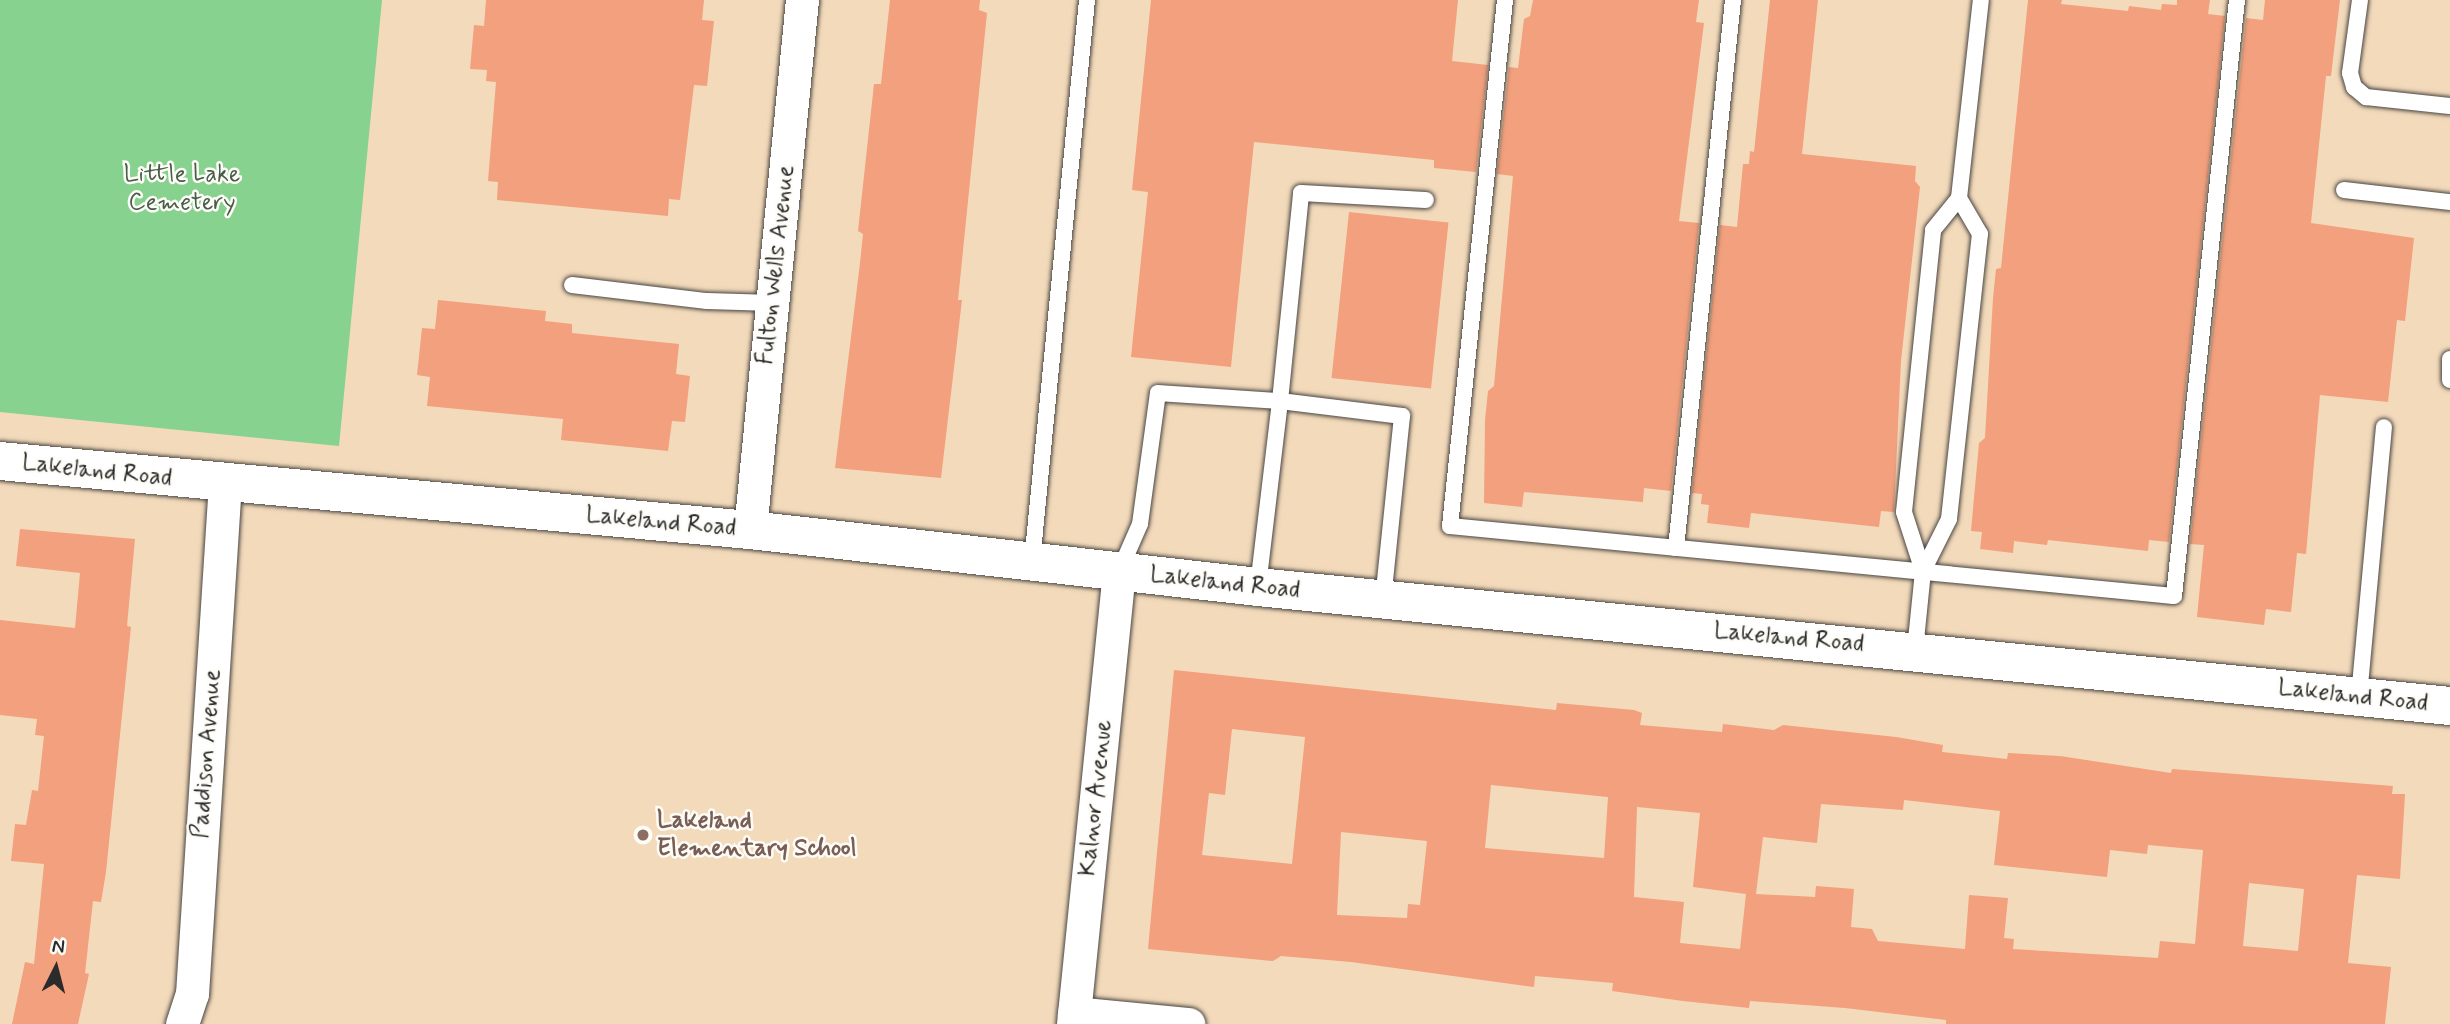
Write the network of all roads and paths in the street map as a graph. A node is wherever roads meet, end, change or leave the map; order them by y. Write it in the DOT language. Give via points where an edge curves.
graph roads {
  1 [pos="802,0"];
  2 [pos="1087,0"];
  3 [pos="1506,0"];
  4 [pos="1733,0"];
  5 [pos="1981,0"];
  6 [pos="2237,0"];
  7 [pos="2360,0"];
  8 [pos="2450,106"];
  9 [pos="2344,190"];
  10 [pos="1959,198"];
  11 [pos="1426,200"];
  12 [pos="2450,201"];
  13 [pos="572,285"];
  14 [pos="773,303"];
  15 [pos="2450,359"];
  16 [pos="2450,380"];
  17 [pos="1280,401"];
  18 [pos="2384,426"];
  19 [pos="0,461"];
  20 [pos="225,483"];
  21 [pos="750,530"];
  22 [pos="1676,548"];
  23 [pos="1032,563"];
  24 [pos="1923,571"];
  25 [pos="1119,572"];
  26 [pos="1258,587"];
  27 [pos="1382,599"];
  28 [pos="1915,650"];
  29 [pos="2359,696"];
  30 [pos="2450,706"];
  31 [pos="1073,1018"];
  32 [pos="182,1024"];
  33 [pos="1188,1024"];
  1 -- 14 [label="street, Fulton Wells Avenue"];
  2 -- 23 [label="lane"];
  3 -- 22 [label="lane" via="1450,526"];
  4 -- 22 [label="lane"];
  5 -- 10 [label="lane"];
  6 -- 24 [label="lane" via="2174,596"];
  7 -- 8 [label="lane" via="2355,5 2350,74 2354,87 2366,97"];
  9 -- 12 [label="lane"];
  10 -- 24 [label="lane" via="1980,234 1949,519"];
  10 -- 24 [label="lane" via="1933,230 1904,512"];
  11 -- 17 [label="lane" via="1301,193"];
  13 -- 14 [label="lane"];
  14 -- 21 [label="street, Fulton Wells Avenue"];
  15 -- 16 [label="lane"];
  17 -- 25 [label="lane" via="1158,393 1140,524"];
  17 -- 26 [label="lane"];
  17 -- 27 [label="lane" via="1402,416"];
  18 -- 29 [label="lane"];
  19 -- 20 [label="street, Lakeland Road"];
  20 -- 21 [label="street, Lakeland Road"];
  20 -- 32 [label="street, Paddison Avenue" via="192,995"];
  21 -- 23 [label="street, Lakeland Road"];
  22 -- 24 [label="lane"];
  23 -- 25 [label="street, Lakeland Road"];
  24 -- 28 [label="lane"];
  25 -- 26 [label="street, Lakeland Road"];
  25 -- 31 [label="street, Kalnor Avenue"];
  26 -- 27 [label="street, Lakeland Road"];
  27 -- 28 [label="street, Lakeland Road"];
  28 -- 29 [label="street, Lakeland Road"];
  29 -- 30 [label="street, Lakeland Road"];
  31 -- 33 [label="street"];
}
